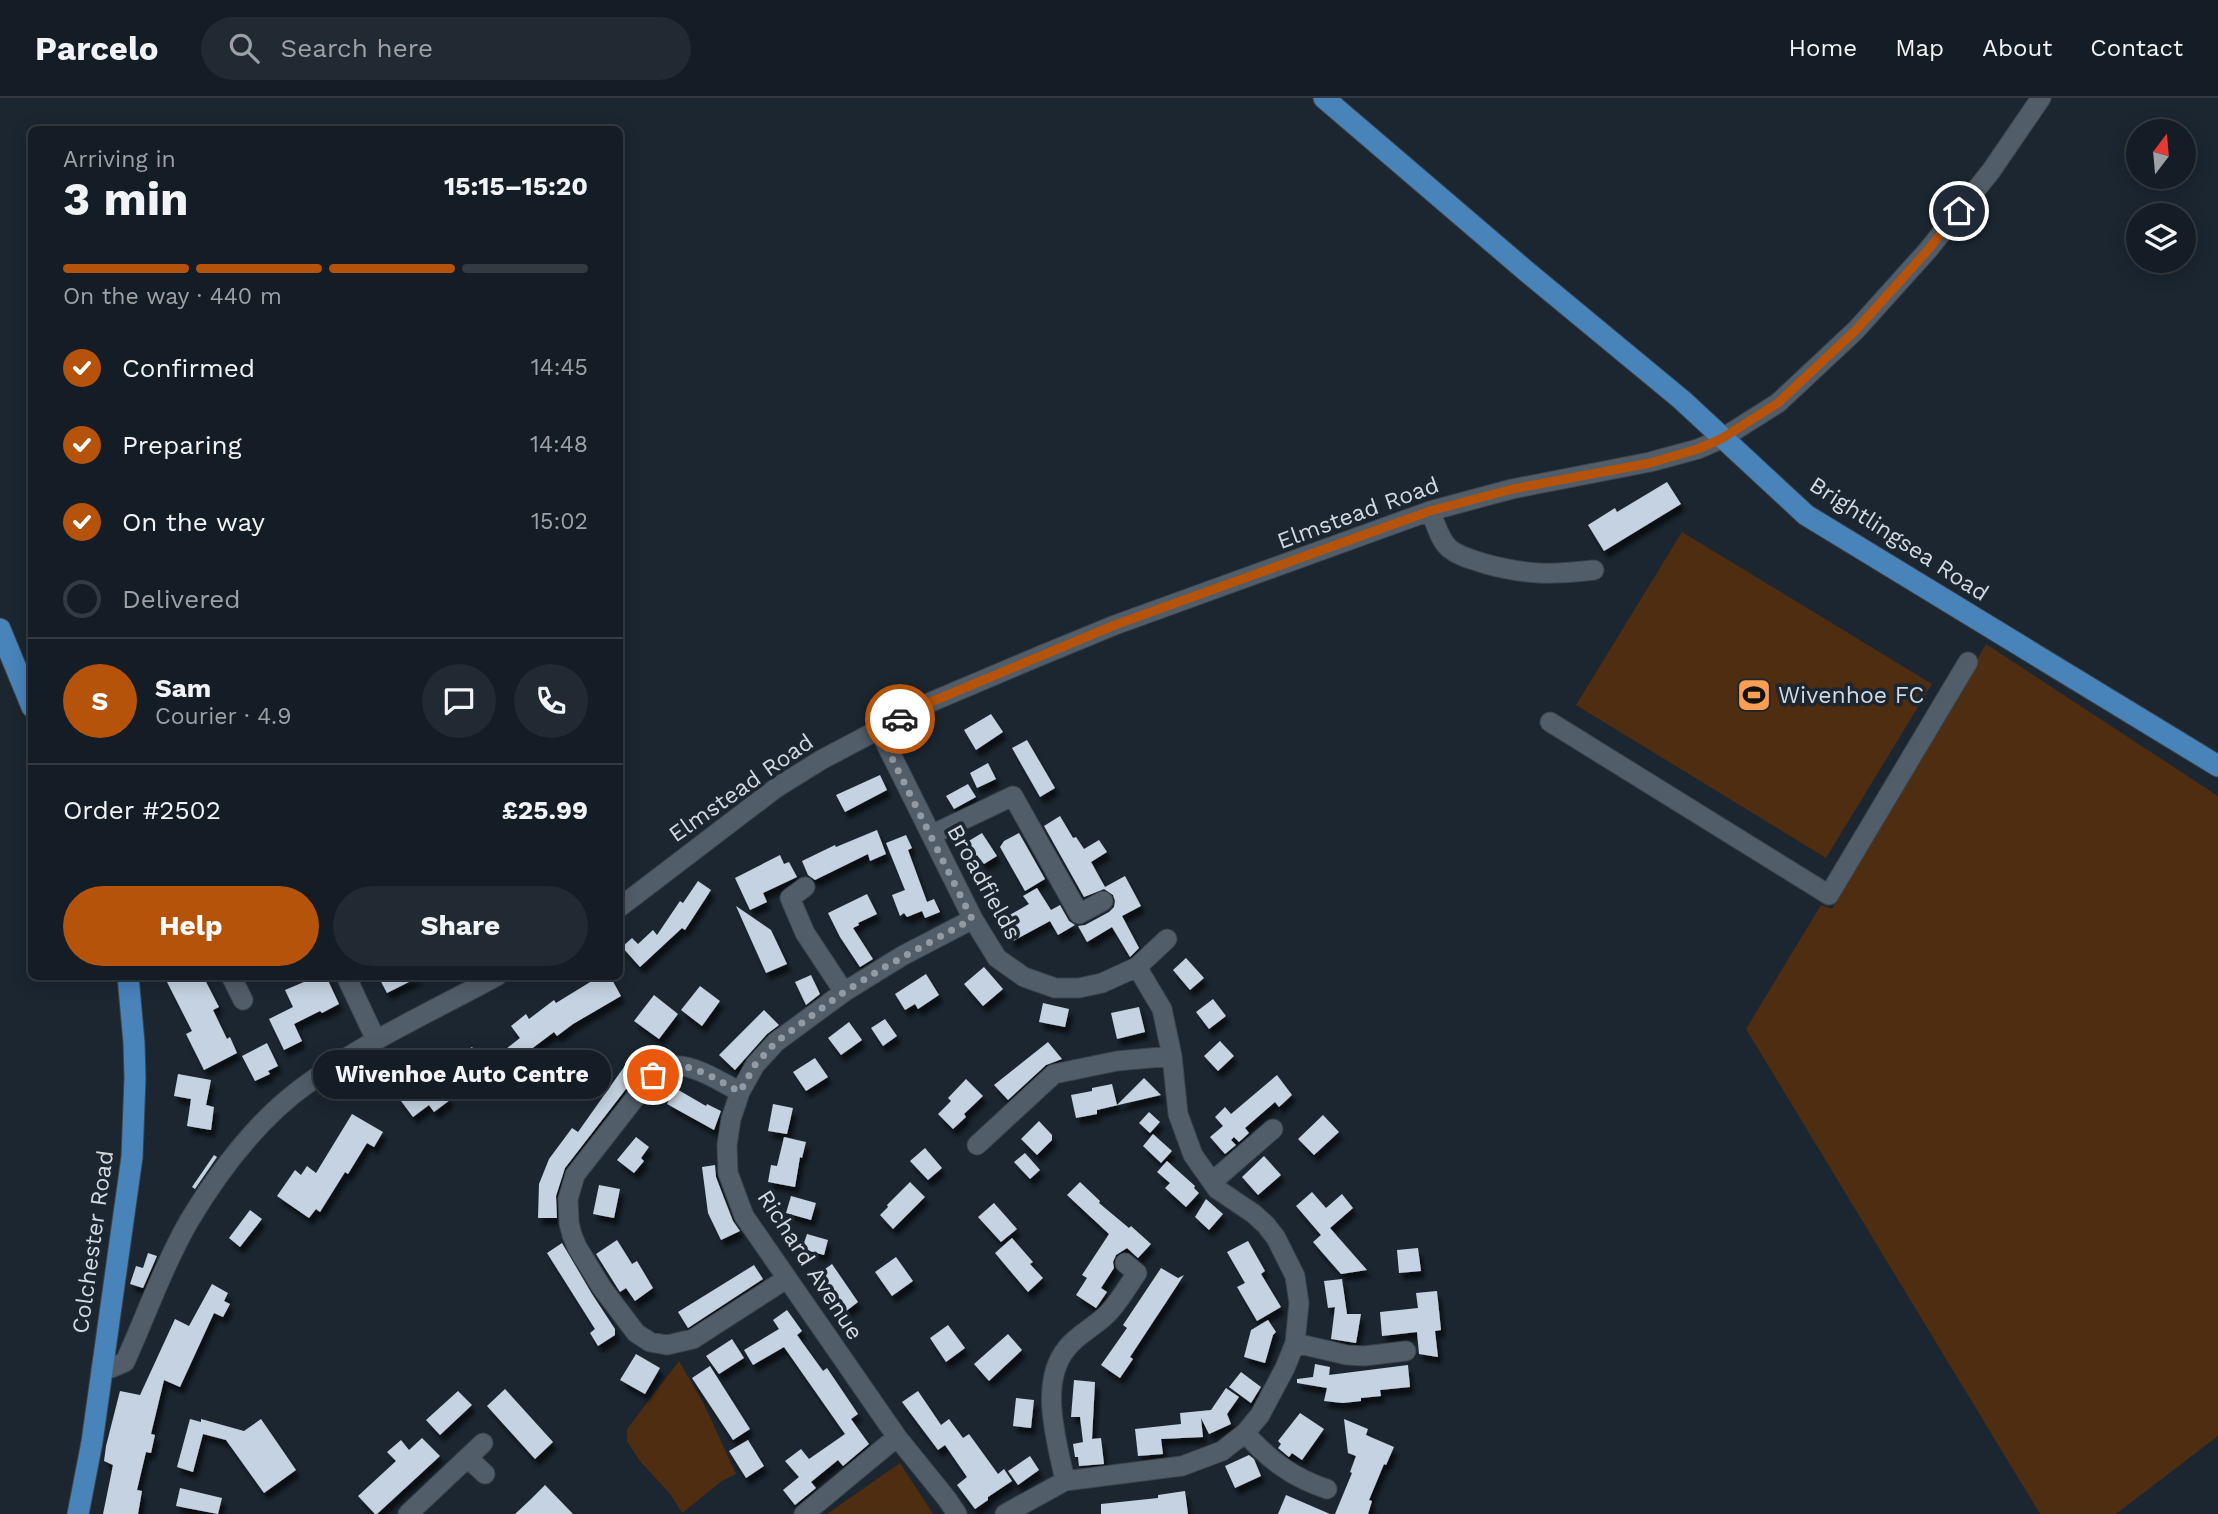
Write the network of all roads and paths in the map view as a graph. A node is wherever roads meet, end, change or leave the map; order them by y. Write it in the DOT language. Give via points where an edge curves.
graph roads {
  1 [pos="1324,98"];
  2 [pos="2041,98"];
  3 [pos="1721,439"];
  4 [pos="1430,511"];
  5 [pos="1594,570"];
  6 [pos="0,629"];
  7 [pos="1968,662"];
  8 [pos="28,697"];
  9 [pos="1550,722"];
  10 [pos="878,730"];
  11 [pos="2218,766"];
  12 [pos="931,835"];
  13 [pos="805,887"];
  14 [pos="1103,901"];
  15 [pos="623,905"];
  16 [pos="972,919"];
  17 [pos="1167,939"];
  18 [pos="1138,967"];
  19 [pos="128,980"];
  20 [pos="233,980"];
  21 [pos="348,980"];
  22 [pos="490,980"];
  23 [pos="844,992"];
  24 [pos="243,1000"];
  25 [pos="376,1040"];
  26 [pos="1172,1056"];
  27 [pos="740,1092"];
  28 [pos="1273,1129"];
  29 [pos="977,1145"];
  30 [pos="1212,1182"];
  31 [pos="1125,1263"];
  32 [pos="786,1279"];
  33 [pos="1295,1343"];
  34 [pos="1406,1351"];
  35 [pos="101,1369"];
  36 [pos="1245,1433"];
  37 [pos="897,1437"];
  38 [pos="483,1443"];
  39 [pos="468,1458"];
  40 [pos="485,1474"];
  41 [pos="1065,1480"];
  42 [pos="1327,1489"];
  43 [pos="78,1514"];
  44 [pos="408,1514"];
  45 [pos="804,1514"];
  46 [pos="957,1514"];
  47 [pos="1005,1514"];
  1 -- 3 [label="main road, Brightlingsea Road" via="1682,400"];
  2 -- 3 [label="street, Elmstead Road" via="1991,171 1856,330 1778,403"];
  3 -- 4 [label="street, Elmstead Road" via="1650,463 1513,489"];
  3 -- 11 [label="main road, Brightlingsea Road" via="1806,515"];
  4 -- 5 [label="street" via="1445,543 1459,555 1536,574"];
  4 -- 10 [label="street, Elmstead Road" via="1115,625 931,702"];
  6 -- 8 [label="main road"];
  7 -- 9 [label="street" via="1829,895"];
  10 -- 12 [label="street, Broadfields"];
  10 -- 15 [label="street, Elmstead Road" via="776,788"];
  12 -- 14 [label="street" via="1013,796 1079,914"];
  12 -- 16 [label="street, Broadfields"];
  13 -- 23 [label="street" via="790,898 805,933"];
  16 -- 18 [label="street, Broadfields" via="997,958 1024,977 1055,988 1102,983"];
  16 -- 23 [label="street, Richard Avenue"];
  17 -- 18 [label="street"];
  18 -- 26 [label="street" via="1162,1009"];
  19 -- 35 [label="main road, Colchester Road" via="135,1067 132,1157"];
  20 -- 24 [label="street"];
  21 -- 25 [label="street"];
  22 -- 25 [label="street"];
  23 -- 27 [label="street, Richard Avenue" via="776,1042 755,1065"];
  25 -- 35 [label="street" via="305,1085 259,1127 228,1164 188,1223 125,1362"];
  26 -- 29 [label="street" via="1054,1074"];
  26 -- 30 [label="street" via="1183,1131"];
  27 -- 32 [label="street, Richard Avenue" via="729,1132 728,1173 744,1216"];
  27 -- 32 [label="street" via="687,1067 675,1065 653,1075 575,1175 568,1199 569,1223 577,1247 602,1288 631,1328 650,1342 667,1345 693,1339"];
  28 -- 30 [label="street"];
  30 -- 33 [label="street" via="1266,1225 1284,1252 1295,1276"];
  31 -- 41 [label="street" via="1137,1273 1106,1316 1079,1335 1058,1360 1052,1420"];
  32 -- 37 [label="street, Richard Avenue"];
  33 -- 34 [label="street" via="1347,1355"];
  33 -- 36 [label="street" via="1260,1415"];
  35 -- 43 [label="main road, Colchester Road"];
  36 -- 41 [label="street" via="1222,1451 1182,1466"];
  36 -- 42 [label="street" via="1279,1466"];
  37 -- 45 [label="street"];
  37 -- 46 [label="street, Richard Avenue"];
  38 -- 39 [label="street"];
  39 -- 40 [label="street"];
  39 -- 44 [label="street"];
  41 -- 47 [label="street"];
}
